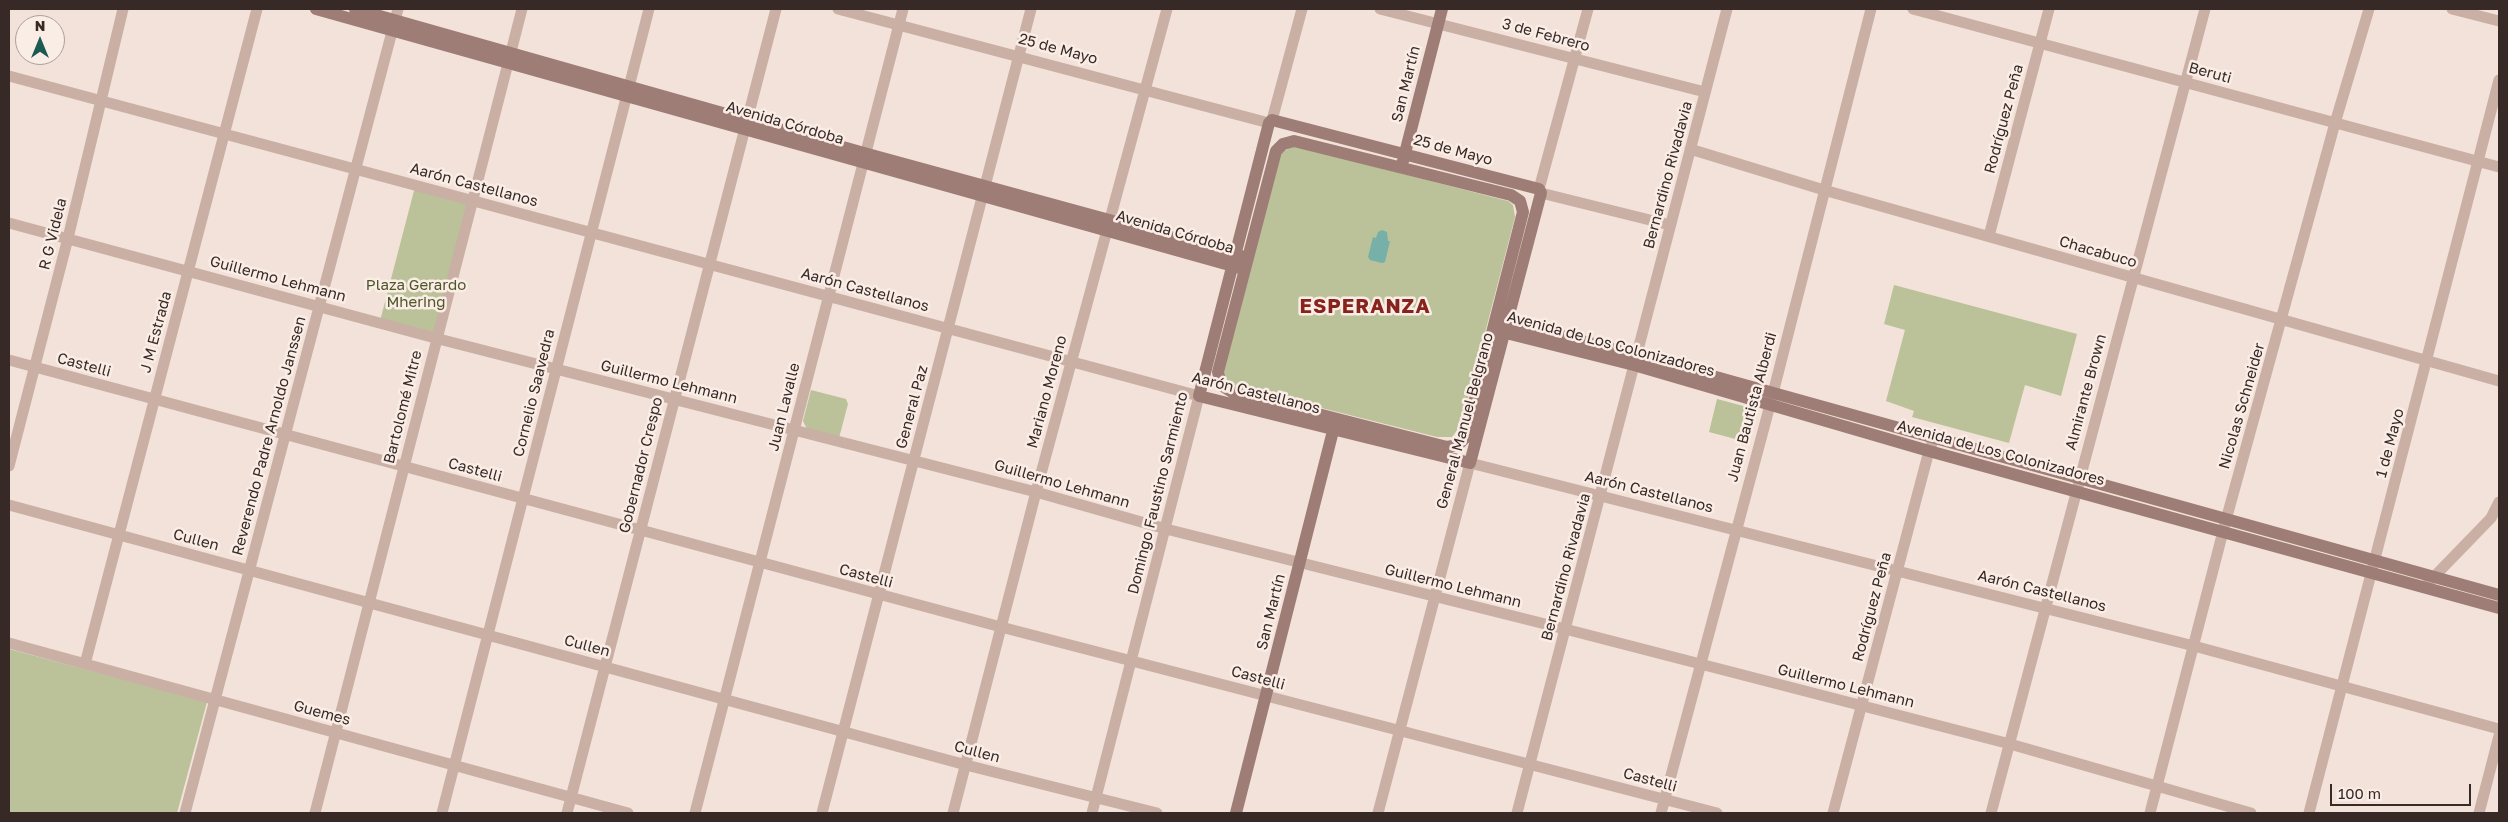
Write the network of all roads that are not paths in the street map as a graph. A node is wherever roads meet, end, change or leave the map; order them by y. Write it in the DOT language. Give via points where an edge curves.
graph roads {
  1 [pos="123,9"];
  2 [pos="257,9"];
  3 [pos="316,9"];
  4 [pos="356,9"];
  5 [pos="522,9"];
  6 [pos="649,9"];
  7 [pos="776,9"];
  8 [pos="838,9"];
  9 [pos="903,9"];
  10 [pos="1032,9"];
  11 [pos="1167,9"];
  12 [pos="1302,9"];
  13 [pos="1380,9"];
  14 [pos="1442,9"];
  15 [pos="1588,9"];
  16 [pos="1727,9"];
  17 [pos="1871,9"];
  18 [pos="1913,9"];
  19 [pos="2048,9"];
  20 [pos="2205,9"];
  21 [pos="2369,9"];
  22 [pos="2452,9"];
  23 [pos="395,20"];
  24 [pos="2499,20"];
  25 [pos="1438,23"];
  26 [pos="899,25"];
  27 [pos="2040,43"];
  28 [pos="1019,56"];
  29 [pos="510,57"];
  30 [pos="1575,58"];
  31 [pos="9,76"];
  32 [pos="2499,80"];
  33 [pos="2185,82"];
  34 [pos="1144,89"];
  35 [pos="628,91"];
  36 [pos="1705,92"];
  37 [pos="101,99"];
  38 [pos="1270,122"];
  39 [pos="2335,123"];
  40 [pos="746,124"];
  41 [pos="223,134"];
  42 [pos="1690,149"];
  43 [pos="863,157"];
  44 [pos="1404,161"];
  45 [pos="2478,162"];
  46 [pos="2499,167"];
  47 [pos="355,170"];
  48 [pos="1824,190"];
  49 [pos="985,191"];
  50 [pos="1540,191"];
  51 [pos="471,201"];
  52 [pos="1522,207"];
  53 [pos="9,223"];
  54 [pos="1107,225"];
  55 [pos="1670,225"];
  56 [pos="591,233"];
  57 [pos="1989,236"];
  58 [pos="68,238"];
  59 [pos="1233,260"];
  60 [pos="1247,263"];
  61 [pos="708,265"];
  62 [pos="188,270"];
  63 [pos="2133,277"];
  64 [pos="828,297"];
  65 [pos="319,306"];
  66 [pos="2282,319"];
  67 [pos="1501,326"];
  68 [pos="948,330"];
  69 [pos="435,338"];
  70 [pos="2428,359"];
  71 [pos="9,360"];
  72 [pos="1635,360"];
  73 [pos="1071,363"];
  74 [pos="35,367"];
  75 [pos="556,369"];
  76 [pos="2499,381"];
  77 [pos="1199,396"];
  78 [pos="674,399"];
  79 [pos="1771,399"];
  80 [pos="154,400"];
  81 [pos="1335,425"];
  82 [pos="794,430"];
  83 [pos="285,435"];
  84 [pos="1934,438"];
  85 [pos="1447,447"];
  86 [pos="1929,450"];
  87 [pos="914,460"];
  88 [pos="1470,463"];
  89 [pos="9,466"];
  90 [pos="403,467"];
  91 [pos="2078,485"];
  92 [pos="1036,492"];
  93 [pos="1600,496"];
  94 [pos="522,499"];
  95 [pos="2499,502"];
  96 [pos="9,506"];
  97 [pos="2225,525"];
  98 [pos="1166,529"];
  99 [pos="640,530"];
  100 [pos="1735,531"];
  101 [pos="119,535"];
  102 [pos="760,562"];
  103 [pos="1300,563"];
  104 [pos="2374,566"];
  105 [pos="249,570"];
  106 [pos="1896,571"];
  107 [pos="2433,577"];
  108 [pos="2423,587"];
  109 [pos="879,594"];
  110 [pos="2499,595"];
  111 [pos="1436,597"];
  112 [pos="369,601"];
  113 [pos="2499,608"];
  114 [pos="2045,609"];
  115 [pos="1001,627"];
  116 [pos="1565,629"];
  117 [pos="488,634"];
  118 [pos="9,643"];
  119 [pos="2194,646"];
  120 [pos="1132,661"];
  121 [pos="85,664"];
  122 [pos="1700,664"];
  123 [pos="605,666"];
  124 [pos="2342,686"];
  125 [pos="1266,696"];
  126 [pos="725,699"];
  127 [pos="215,700"];
  128 [pos="1861,706"];
  129 [pos="2499,729"];
  130 [pos="1400,731"];
  131 [pos="843,732"];
  132 [pos="336,733"];
  133 [pos="2499,736"];
  134 [pos="2010,744"];
  135 [pos="1530,764"];
  136 [pos="454,765"];
  137 [pos="966,765"];
  138 [pos="2157,786"];
  139 [pos="571,798"];
  140 [pos="1096,798"];
  141 [pos="1664,800"];
  142 [pos="185,813"];
  143 [pos="315,813"];
  144 [pos="442,813"];
  145 [pos="567,813"];
  146 [pos="628,813"];
  147 [pos="695,813"];
  148 [pos="822,813"];
  149 [pos="953,813"];
  150 [pos="1092,813"];
  151 [pos="1157,813"];
  152 [pos="1236,813"];
  153 [pos="1378,813"];
  154 [pos="1517,813"];
  155 [pos="1661,813"];
  156 [pos="1718,813"];
  157 [pos="1833,813"];
  158 [pos="1991,813"];
  159 [pos="2150,813"];
  160 [pos="2251,813"];
  161 [pos="2309,813"];
  162 [pos="2479,813"];
  1 -- 37 [label="street, R G Videla"];
  2 -- 41 [label="street, J M Estrada"];
  3 -- 23 [label="main road, Avenida Córdoba"];
  4 -- 23 [label="main road, Avenida Córdoba"];
  5 -- 29 [label="street, Bartolomé Mitre"];
  6 -- 35 [label="street, Cornelio Saavedra"];
  7 -- 40 [label="street, Gobernador Crespo"];
  8 -- 26 [label="street, 25 de Mayo"];
  9 -- 26 [label="street, Juan Lavalle"];
  10 -- 28 [label="street, General Paz"];
  11 -- 34 [label="street, Mariano Moreno"];
  12 -- 38 [label="street, Domingo Faustino Sarmiento"];
  13 -- 25 [label="street, 3 de Febrero"];
  14 -- 25 [label="main road, San Martín"];
  15 -- 30 [label="street, General Manuel Belgrano"];
  16 -- 36 [label="street, Bernardino Rivadavia"];
  17 -- 48 [label="street, Juan Bautista Alberdi"];
  18 -- 27 [label="street, Beruti"];
  19 -- 27 [label="street, Rodríguez Peña"];
  20 -- 33 [label="street, Almirante Brown"];
  21 -- 39 [label="street, Nicolas Schneider"];
  22 -- 24 [label="street"];
  23 -- 29 [label="main road, Avenida Córdoba"];
  23 -- 47 [label="street, Reverendo Padre Arnoldo Janssen"];
  25 -- 30 [label="street, 3 de Febrero"];
  25 -- 44 [label="main road, San Martín"];
  26 -- 28 [label="street, 25 de Mayo"];
  26 -- 43 [label="street, Juan Lavalle"];
  27 -- 33 [label="street, Beruti"];
  27 -- 57 [label="street, Rodríguez Peña"];
  28 -- 34 [label="street, 25 de Mayo"];
  28 -- 49 [label="street, General Paz"];
  29 -- 35 [label="main road, Avenida Córdoba"];
  29 -- 51 [label="street, Bartolomé Mitre"];
  30 -- 36 [label="street, 3 de Febrero"];
  30 -- 50 [label="street, General Manuel Belgrano"];
  31 -- 37 [label="street, Aarón Castellanos"];
  32 -- 45 [label="street, 1 de Mayo"];
  33 -- 39 [label="street, Beruti"];
  33 -- 63 [label="street, Almirante Brown"];
  34 -- 38 [label="street, 25 de Mayo"];
  34 -- 54 [label="street, Mariano Moreno"];
  35 -- 40 [label="main road, Avenida Córdoba"];
  35 -- 56 [label="street, Cornelio Saavedra"];
  36 -- 42 [label="street, Bernardino Rivadavia"];
  37 -- 41 [label="street, Aarón Castellanos"];
  37 -- 58 [label="street, R G Videla"];
  38 -- 44 [label="main road, 25 de Mayo"];
  38 -- 59 [label="main road, Domingo Faustino Sarmiento"];
  39 -- 45 [label="street, Beruti"];
  39 -- 66 [label="street, Nicolas Schneider"];
  40 -- 43 [label="main road, Avenida Córdoba"];
  40 -- 61 [label="street, Gobernador Crespo"];
  41 -- 47 [label="street, Aarón Castellanos"];
  41 -- 62 [label="street, J M Estrada"];
  42 -- 48 [label="street, Chacabuco"];
  42 -- 55 [label="street, Bernardino Rivadavia"];
  43 -- 49 [label="main road, Avenida Córdoba"];
  43 -- 64 [label="street, Juan Lavalle"];
  44 -- 50 [label="main road, 25 de Mayo"];
  44 -- 52 [label="main road, 25 de Mayo" via="1511,195"];
  44 -- 60 [label="main road, 25 de Mayo" via="1294,141 1283,144 1276,151"];
  45 -- 46 [label="street, Beruti"];
  45 -- 70 [label="street, 1 de Mayo"];
  47 -- 51 [label="street, Aarón Castellanos"];
  47 -- 65 [label="street, Reverendo Padre Arnoldo Janssen"];
  48 -- 57 [label="street, Chacabuco"];
  48 -- 79 [label="street, Juan Bautista Alberdi"];
  49 -- 54 [label="main road, Avenida Córdoba"];
  49 -- 68 [label="street, General Paz"];
  50 -- 55 [label="street, 25 de Mayo"];
  50 -- 67 [label="main road, General Manuel Belgrano"];
  51 -- 56 [label="street, Aarón Castellanos"];
  51 -- 69 [label="street, Bartolomé Mitre"];
  52 -- 67 [label="main road, General Manuel Belgrano"];
  53 -- 58 [label="street, Guillermo Lehmann"];
  54 -- 59 [label="main road, Avenida Córdoba"];
  54 -- 73 [label="street, Mariano Moreno"];
  55 -- 72 [label="street, Bernardino Rivadavia"];
  56 -- 61 [label="street, Aarón Castellanos"];
  56 -- 75 [label="street, Cornelio Saavedra"];
  57 -- 63 [label="street, Chacabuco"];
  58 -- 62 [label="street, Guillermo Lehmann"];
  58 -- 74 [label="street, R G Videla"];
  59 -- 60 [label="main road, Avenida Córdoba"];
  59 -- 77 [label="main road, Domingo Faustino Sarmiento"];
  60 -- 81 [label="main road, Aarón Castellanos" via="1218,372 1221,385 1232,392"];
  61 -- 64 [label="street, Aarón Castellanos"];
  61 -- 78 [label="street, Gobernador Crespo"];
  62 -- 65 [label="street, Guillermo Lehmann"];
  62 -- 80 [label="street, J M Estrada"];
  63 -- 66 [label="street, Chacabuco"];
  63 -- 91 [label="street, Almirante Brown"];
  64 -- 68 [label="street, Aarón Castellanos"];
  64 -- 82 [label="street, Juan Lavalle"];
  65 -- 69 [label="street, Guillermo Lehmann"];
  65 -- 83 [label="street, Reverendo Padre Arnoldo Janssen"];
  66 -- 70 [label="street, Chacabuco"];
  66 -- 97 [label="street, Nicolas Schneider"];
  67 -- 72 [label="main road, Avenida de Los Colonizadores"];
  67 -- 85 [label="main road, General Manuel Belgrano" via="1465,438 1458,445"];
  67 -- 88 [label="main road, General Manuel Belgrano"];
  68 -- 73 [label="street, Aarón Castellanos"];
  68 -- 87 [label="street, General Paz"];
  69 -- 75 [label="street, Guillermo Lehmann"];
  69 -- 90 [label="street, Bartolomé Mitre"];
  70 -- 76 [label="street, Chacabuco"];
  70 -- 104 [label="street, 1 de Mayo"];
  71 -- 74 [label="street, Castelli"];
  72 -- 79 [label="main road, Avenida de Los Colonizadores"];
  72 -- 93 [label="street, Bernardino Rivadavia"];
  73 -- 77 [label="street, Aarón Castellanos"];
  73 -- 92 [label="street, Mariano Moreno"];
  74 -- 80 [label="street, Castelli"];
  74 -- 89 [label="street, R G Videla"];
  75 -- 78 [label="street, Guillermo Lehmann"];
  75 -- 94 [label="street, Cornelio Saavedra"];
  77 -- 81 [label="main road, Aarón Castellanos"];
  77 -- 98 [label="street, Domingo Faustino Sarmiento"];
  78 -- 82 [label="street, Guillermo Lehmann"];
  78 -- 99 [label="street, Gobernador Crespo"];
  79 -- 84 [label="main road, Avenida de Los Colonizadores"];
  79 -- 86 [label="main road, Avenida de Los Colonizadores"];
  79 -- 100 [label="street, Juan Bautista Alberdi"];
  80 -- 83 [label="street, Castelli"];
  80 -- 101 [label="street, J M Estrada"];
  81 -- 85 [label="main road, Aarón Castellanos"];
  81 -- 88 [label="main road, Aarón Castellanos"];
  81 -- 103 [label="main road, San Martín"];
  82 -- 87 [label="street, Guillermo Lehmann"];
  82 -- 102 [label="street, Juan Lavalle"];
  83 -- 90 [label="street, Castelli"];
  83 -- 105 [label="street, Reverendo Padre Arnoldo Janssen"];
  84 -- 86 [label="street, Rodríguez Peña"];
  84 -- 91 [label="main road, Avenida de Los Colonizadores"];
  86 -- 91 [label="main road, Avenida de Los Colonizadores"];
  86 -- 106 [label="street, Rodríguez Peña"];
  87 -- 92 [label="street, Guillermo Lehmann"];
  87 -- 109 [label="street, General Paz"];
  88 -- 93 [label="street, Aarón Castellanos"];
  88 -- 111 [label="street, General Manuel Belgrano"];
  90 -- 94 [label="street, Castelli"];
  90 -- 112 [label="street, Bartolomé Mitre"];
  91 -- 97 [label="main road, Avenida de Los Colonizadores"];
  91 -- 114 [label="street, Almirante Brown"];
  92 -- 98 [label="street, Guillermo Lehmann"];
  92 -- 115 [label="street, Mariano Moreno"];
  93 -- 100 [label="street, Aarón Castellanos"];
  93 -- 116 [label="street, Bernardino Rivadavia"];
  94 -- 99 [label="street, Castelli"];
  94 -- 117 [label="street, Cornelio Saavedra"];
  95 -- 107 [label="street" via="2491,518"];
  96 -- 101 [label="street, Cullen"];
  97 -- 104 [label="main road, Avenida de Los Colonizadores"];
  97 -- 119 [label="street, Nicolas Schneider"];
  98 -- 103 [label="street, Guillermo Lehmann"];
  98 -- 120 [label="street, Domingo Faustino Sarmiento"];
  99 -- 102 [label="street, Castelli"];
  99 -- 123 [label="street, Gobernador Crespo"];
  100 -- 106 [label="street, Aarón Castellanos"];
  100 -- 122 [label="street, Juan Bautista Alberdi"];
  101 -- 105 [label="street, Cullen"];
  101 -- 121 [label="street, J M Estrada"];
  102 -- 109 [label="street, Castelli"];
  102 -- 126 [label="street, Juan Lavalle"];
  103 -- 111 [label="street, Guillermo Lehmann"];
  103 -- 125 [label="main road, San Martín"];
  104 -- 107 [label="main road, Avenida de Los Colonizadores"];
  104 -- 108 [label="main road, Avenida de Los Colonizadores"];
  104 -- 124 [label="street, 1 de Mayo"];
  105 -- 112 [label="street, Cullen"];
  105 -- 127 [label="street, Reverendo Padre Arnoldo Janssen"];
  106 -- 114 [label="street, Aarón Castellanos"];
  106 -- 128 [label="street, Rodríguez Peña"];
  107 -- 108 [label="street"];
  107 -- 110 [label="main road, Avenida de Los Colonizadores"];
  108 -- 113 [label="main road, Avenida de Los Colonizadores"];
  109 -- 115 [label="street, Castelli"];
  109 -- 131 [label="street, General Paz"];
  111 -- 116 [label="street, Guillermo Lehmann"];
  111 -- 130 [label="street, General Manuel Belgrano"];
  112 -- 117 [label="street, Cullen"];
  112 -- 132 [label="street, Bartolomé Mitre"];
  114 -- 119 [label="street, Aarón Castellanos"];
  114 -- 134 [label="street, Almirante Brown"];
  115 -- 120 [label="street, Castelli"];
  115 -- 137 [label="street, Mariano Moreno"];
  116 -- 122 [label="street, Guillermo Lehmann"];
  116 -- 135 [label="street, Bernardino Rivadavia"];
  117 -- 123 [label="street, Cullen"];
  117 -- 136 [label="street, Cornelio Saavedra"];
  118 -- 121 [label="street, Guemes"];
  119 -- 124 [label="street, Aarón Castellanos"];
  119 -- 138 [label="street, Nicolas Schneider"];
  120 -- 125 [label="street, Castelli"];
  120 -- 140 [label="street, Domingo Faustino Sarmiento"];
  121 -- 127 [label="street, Guemes"];
  122 -- 128 [label="street, Guillermo Lehmann"];
  122 -- 141 [label="street, Juan Bautista Alberdi"];
  123 -- 126 [label="street, Cullen"];
  123 -- 139 [label="street, Gobernador Crespo"];
  124 -- 129 [label="street, Aarón Castellanos"];
  124 -- 161 [label="street, 1 de Mayo"];
  125 -- 130 [label="street, Castelli"];
  125 -- 152 [label="main road, San Martín"];
  126 -- 131 [label="street, Cullen"];
  126 -- 147 [label="street, Juan Lavalle"];
  127 -- 132 [label="street, Guemes"];
  127 -- 142 [label="street, Reverendo Padre Arnoldo Janssen"];
  128 -- 134 [label="street, Guillermo Lehmann"];
  128 -- 157 [label="street, Rodríguez Peña"];
  130 -- 135 [label="street, Castelli"];
  130 -- 153 [label="street, General Manuel Belgrano"];
  131 -- 137 [label="street, Cullen"];
  131 -- 148 [label="street, General Paz"];
  132 -- 136 [label="street, Guemes"];
  132 -- 143 [label="street, Bartolomé Mitre"];
  133 -- 162 [label="street"];
  134 -- 138 [label="street, Guillermo Lehmann"];
  134 -- 158 [label="street, Almirante Brown"];
  135 -- 141 [label="street, Castelli"];
  135 -- 154 [label="street, Bernardino Rivadavia"];
  136 -- 139 [label="street, Guemes"];
  136 -- 144 [label="street, Cornelio Saavedra"];
  137 -- 140 [label="street, Cullen"];
  137 -- 149 [label="street, Mariano Moreno"];
  138 -- 159 [label="street, Nicolas Schneider"];
  138 -- 160 [label="street, Guillermo Lehmann"];
  139 -- 145 [label="street, Gobernador Crespo"];
  139 -- 146 [label="street, Guemes"];
  140 -- 150 [label="street, Domingo Faustino Sarmiento"];
  140 -- 151 [label="street, Cullen"];
  141 -- 155 [label="street, Juan Bautista Alberdi"];
  141 -- 156 [label="street, Castelli"];
}
